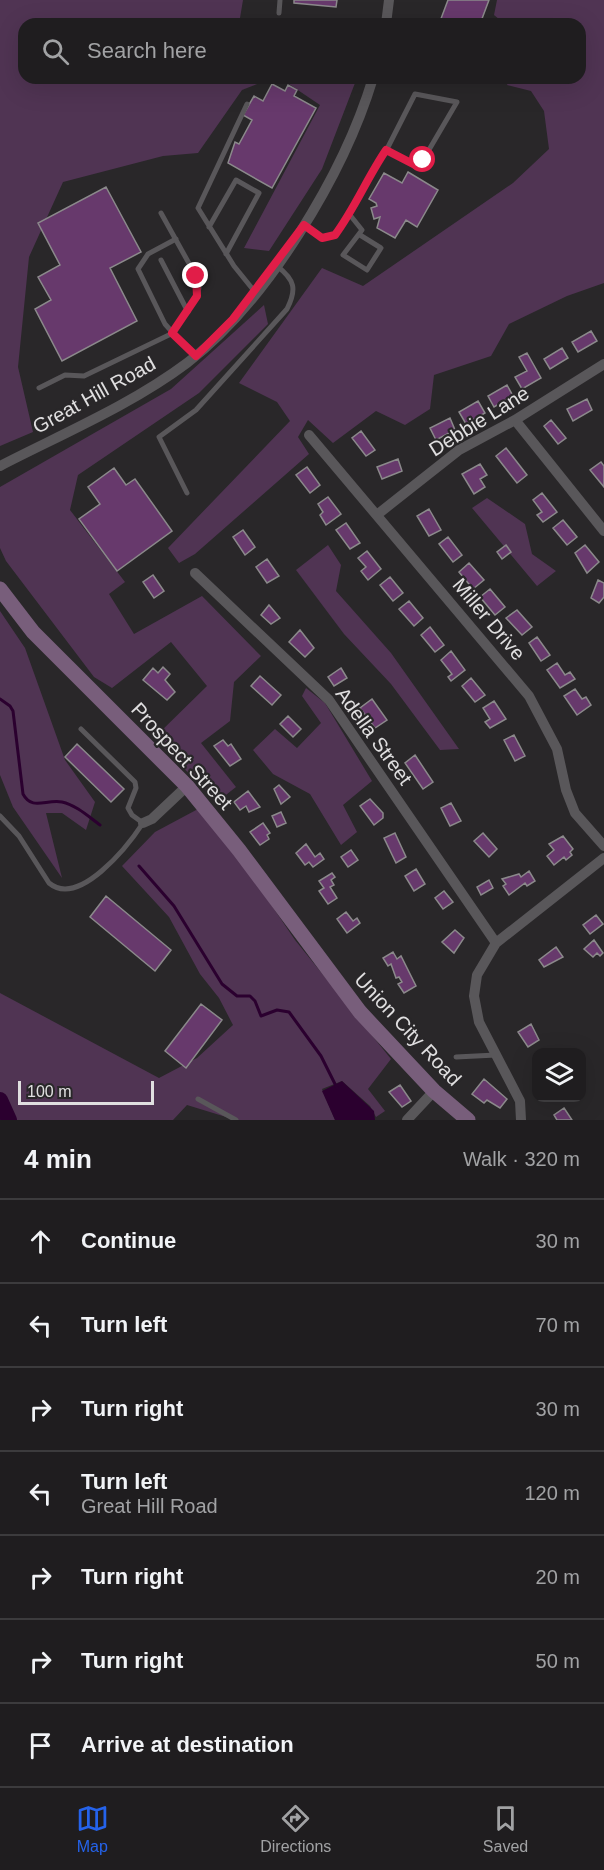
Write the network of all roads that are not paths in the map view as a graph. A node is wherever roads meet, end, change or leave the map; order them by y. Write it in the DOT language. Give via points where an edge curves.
graph roads {
  1 [pos="280,0"];
  2 [pos="389,0"];
  3 [pos="279,13"];
  4 [pos="387,18"];
  5 [pos="371,84"];
  6 [pos="247,104"];
  7 [pos="386,150"];
  8 [pos="161,213"];
  9 [pos="350,215"];
  10 [pos="304,225"];
  11 [pos="209,227"];
  12 [pos="360,235"];
  13 [pos="176,239"];
  14 [pos="226,254"];
  15 [pos="161,260"];
  16 [pos="276,265"];
  17 [pos="255,292"];
  18 [pos="188,312"];
  19 [pos="172,333"];
  20 [pos="196,356"];
  21 [pos="604,364"];
  22 [pos="39,388"];
  23 [pos="515,420"];
  24 [pos="309,435"];
  25 [pos="0,466"];
  26 [pos="187,493"];
  27 [pos="378,514"];
  28 [pos="604,531"];
  29 [pos="195,573"];
  30 [pos="0,589"];
  31 [pos="81,729"];
  32 [pos="187,786"];
  33 [pos="1,818"];
  34 [pos="143,823"];
  35 [pos="604,846"];
  36 [pos="604,858"];
  37 [pos="496,942"];
  38 [pos="321,963"];
  39 [pos="496,1055"];
  40 [pos="456,1057"];
  41 [pos="434,1091"];
  42 [pos="198,1099"];
  43 [pos="236,1120"];
  44 [pos="407,1120"];
  45 [pos="468,1120"];
  46 [pos="521,1120"];
  1 -- 3 [label="lane"];
  2 -- 4 [label="street"];
  5 -- 10 [label="street, Great Hill Road" via="331,179"];
  6 -- 11 [label="lane" via="201,196 198,208"];
  7 -- 7 [label="lane" via="415,94 457,102 417,166"];
  7 -- 9 [label="lane" via="368,176"];
  8 -- 13 [label="lane"];
  9 -- 10 [label="lane" via="335,235 322,238"];
  9 -- 12 [label="lane" via="360,225"];
  10 -- 16 [label="street, Great Hill Road"];
  11 -- 14 [label="lane"];
  11 -- 14 [label="lane" via="236,180 259,193"];
  12 -- 12 [label="lane" via="343,255 367,270 381,248"];
  13 -- 18 [label="lane" via="199,288"];
  13 -- 19 [label="lane" via="148,254 138,269"];
  14 -- 17 [label="lane"];
  15 -- 18 [label="lane"];
  16 -- 17 [label="street, Great Hill Road"];
  16 -- 26 [label="lane" via="290,276 294,285 287,309 196,410 159,437"];
  17 -- 20 [label="street, Great Hill Road"];
  18 -- 19 [label="lane"];
  19 -- 20 [label="lane"];
  19 -- 22 [label="lane" via="84,376 65,375"];
  20 -- 25 [label="street, Great Hill Road" via="131,398"];
  21 -- 23 [label="street, Debbie Lane"];
  23 -- 27 [label="street, Debbie Lane" via="459,450"];
  23 -- 28 [label="street"];
  24 -- 27 [label="street, Miller Drive"];
  27 -- 35 [label="street, Miller Drive" via="529,696 557,749 575,813"];
  29 -- 37 [label="street, Adella Street" via="329,700"];
  30 -- 32 [label="main road, Prospect Street" via="33,632"];
  31 -- 34 [label="lane" via="135,782 128,808"];
  32 -- 34 [label="street"];
  32 -- 38 [label="main road, Prospect Street"];
  33 -- 34 [label="lane" via="19,836 50,883 63,890 88,882"];
  36 -- 37 [label="street"];
  37 -- 39 [label="street" via="477,975 474,996 479,1022"];
  38 -- 41 [label="main road, Union City Road" via="360,1012"];
  39 -- 40 [label="lane"];
  39 -- 46 [label="street" via="520,1101"];
  41 -- 44 [label="street"];
  41 -- 45 [label="main road, Union City Road"];
  42 -- 43 [label="lane"];
}
